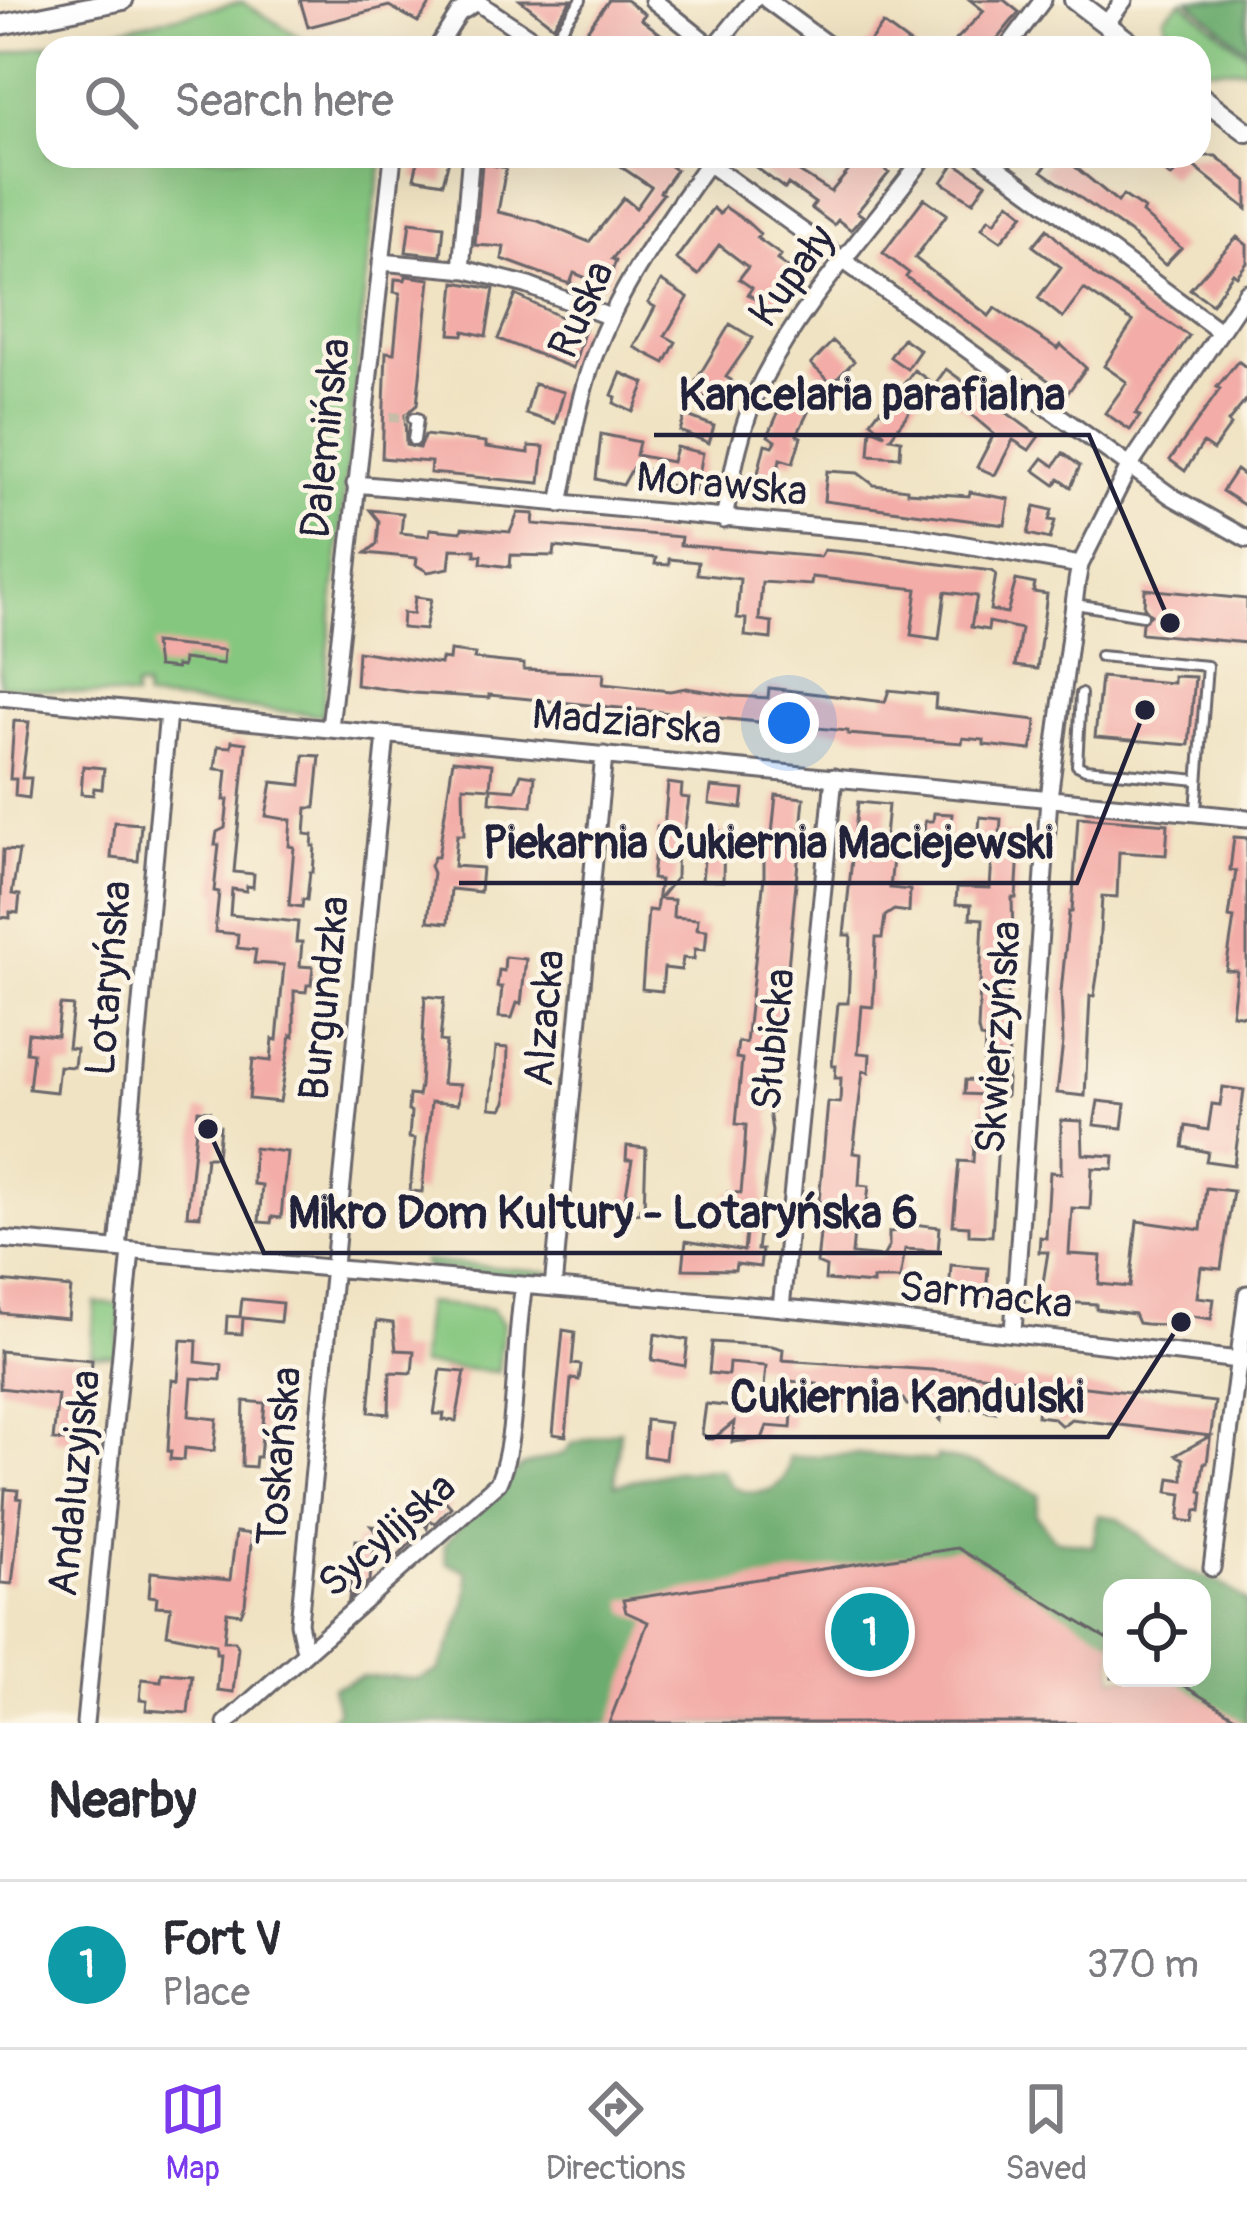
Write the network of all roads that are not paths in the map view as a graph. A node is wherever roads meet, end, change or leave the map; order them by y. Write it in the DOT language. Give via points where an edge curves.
graph roads {
  1 [pos="123,0"];
  2 [pos="581,0"];
  3 [pos="653,0"];
  4 [pos="753,0"];
  5 [pos="767,0"];
  6 [pos="1043,0"];
  7 [pos="1074,0"];
  8 [pos="1124,0"];
  9 [pos="1106,24"];
  10 [pos="0,25"];
  11 [pos="445,36"];
  12 [pos="529,36"];
  13 [pos="555,36"];
  14 [pos="698,36"];
  15 [pos="723,36"];
  16 [pos="816,36"];
  17 [pos="1015,36"];
  18 [pos="1122,36"];
  19 [pos="1211,104"];
  20 [pos="1247,132"];
  21 [pos="393,168"];
  22 [pos="470,168"];
  23 [pos="698,168"];
  24 [pos="714,168"];
  25 [pos="917,168"];
  26 [pos="998,168"];
  27 [pos="381,262"];
  28 [pos="842,263"];
  29 [pos="461,270"];
  30 [pos="1247,292"];
  31 [pos="610,317"];
  32 [pos="1219,330"];
  33 [pos="414,419"];
  34 [pos="414,440"];
  35 [pos="1129,467"];
  36 [pos="355,484"];
  37 [pos="560,503"];
  38 [pos="724,520"];
  39 [pos="1247,539"];
  40 [pos="1080,565"];
  41 [pos="1073,604"];
  42 [pos="1143,614"];
  43 [pos="1100,656"];
  44 [pos="1081,694"];
  45 [pos="0,697"];
  46 [pos="168,713"];
  47 [pos="330,728"];
  48 [pos="386,735"];
  49 [pos="604,755"];
  50 [pos="834,777"];
  51 [pos="1198,780"];
  52 [pos="1049,798"];
  53 [pos="1196,813"];
  54 [pos="1247,818"];
  55 [pos="0,1239"];
  56 [pos="125,1250"];
  57 [pos="332,1268"];
  58 [pos="524,1286"];
  59 [pos="553,1288"];
  60 [pos="1247,1294"];
  61 [pos="781,1308"];
  62 [pos="1013,1332"];
  63 [pos="1243,1361"];
  64 [pos="1213,1568"];
  65 [pos="305,1651"];
  66 [pos="86,1723"];
  67 [pos="226,1723"];
  1 -- 10 [label="street"];
  2 -- 13 [label="lane"];
  3 -- 14 [label="street"];
  4 -- 15 [label="street"];
  5 -- 16 [label="street"];
  6 -- 17 [label="street"];
  7 -- 9 [label="street"];
  8 -- 9 [label="street"];
  9 -- 18 [label="street"];
  11 -- 12 [label="street" via="476,2"];
  19 -- 20 [label="street"];
  21 -- 27 [label="street, Dalemińska"];
  22 -- 29 [label="street"];
  23 -- 31 [label="street, Ruska"];
  24 -- 28 [label="street"];
  25 -- 28 [label="street, Kupały"];
  26 -- 32 [label="street"];
  27 -- 29 [label="street"];
  27 -- 36 [label="street, Dalemińska"];
  28 -- 35 [label="street"];
  28 -- 38 [label="street, Kupały" via="761,382"];
  29 -- 31 [label="street"];
  30 -- 32 [label="street, Skwierzyńska"];
  31 -- 37 [label="street, Ruska" via="585,383"];
  32 -- 35 [label="street, Skwierzyńska"];
  33 -- 34 [label="street"];
  35 -- 39 [label="street"];
  35 -- 40 [label="street, Skwierzyńska"];
  36 -- 37 [label="street, Morawska"];
  36 -- 47 [label="street, Dalemińska"];
  37 -- 38 [label="street, Morawska"];
  38 -- 40 [label="street, Morawska" via="910,535"];
  40 -- 41 [label="street, Skwierzyńska"];
  41 -- 42 [label="lane"];
  41 -- 52 [label="street, Skwierzyńska"];
  43 -- 51 [label="lane" via="1208,666"];
  44 -- 51 [label="lane" via="1077,765"];
  45 -- 46 [label="street, Madziarska"];
  46 -- 47 [label="street, Madziarska"];
  46 -- 56 [label="street, Lotaryńska"];
  47 -- 48 [label="street, Madziarska"];
  48 -- 49 [label="street, Madziarska"];
  48 -- 57 [label="street, Burgundzka"];
  49 -- 50 [label="street, Madziarska"];
  49 -- 59 [label="street, Alzacka"];
  50 -- 52 [label="street, Madziarska"];
  50 -- 61 [label="street, Słubicka"];
  51 -- 53 [label="lane"];
  52 -- 53 [label="street, Madziarska"];
  52 -- 62 [label="street, Skwierzyńska"];
  53 -- 54 [label="street, Madziarska"];
  55 -- 56 [label="street, Sarmacka"];
  56 -- 57 [label="street, Sarmacka"];
  56 -- 66 [label="street, Andaluzyjska"];
  57 -- 58 [label="street, Sarmacka"];
  57 -- 65 [label="street, Toskańska" via="299,1623"];
  58 -- 59 [label="street, Sarmacka"];
  58 -- 65 [label="street, Sycylijska" via="498,1483"];
  59 -- 61 [label="street, Sarmacka"];
  60 -- 63 [label="street"];
  61 -- 62 [label="street, Sarmacka"];
  62 -- 63 [label="street, Sarmacka"];
  63 -- 64 [label="street"];
  65 -- 67 [label="street, Sycylijska"];
}
